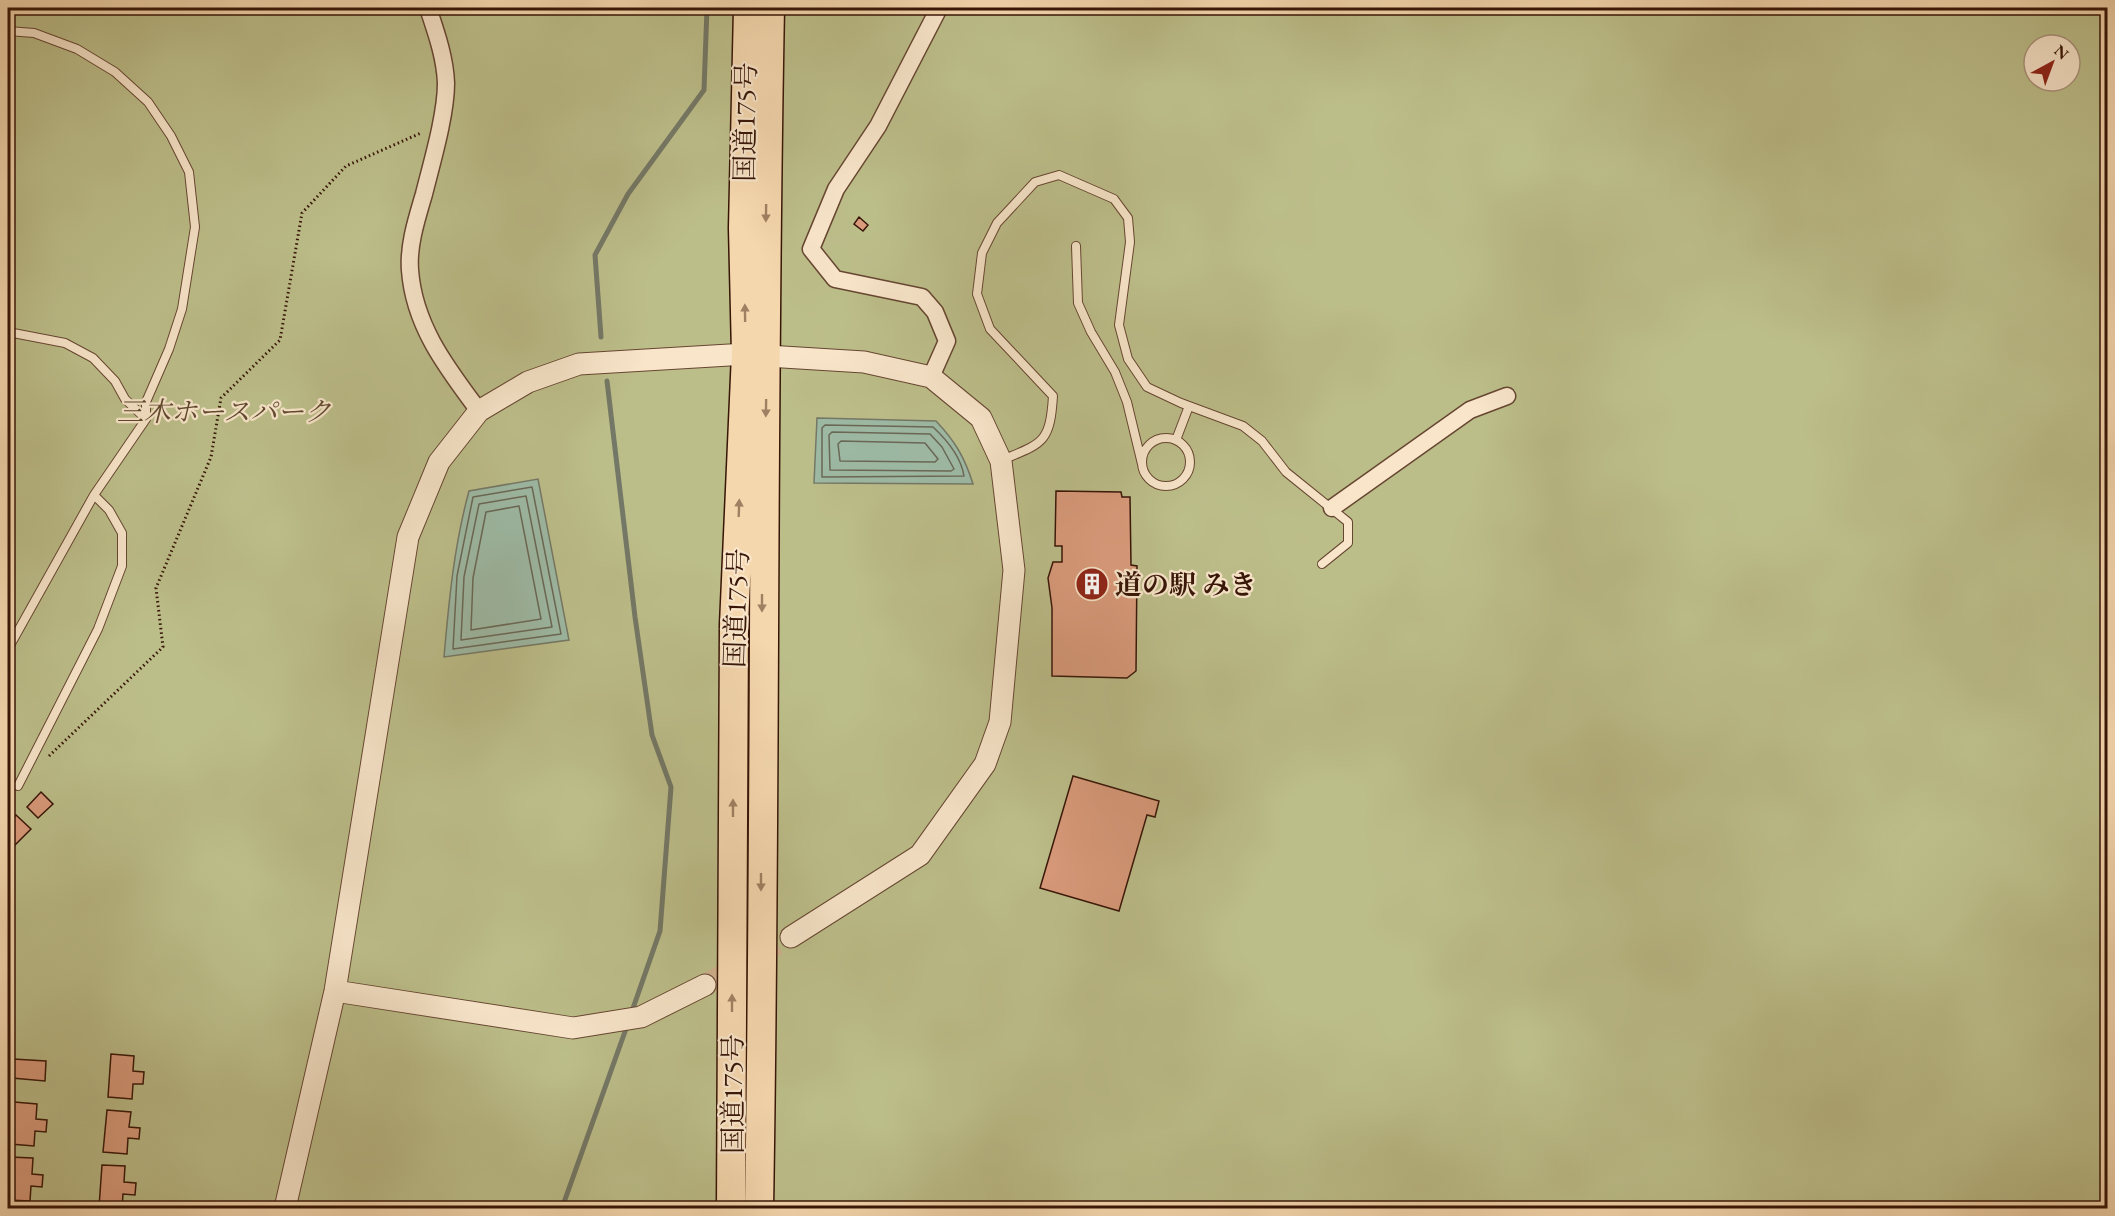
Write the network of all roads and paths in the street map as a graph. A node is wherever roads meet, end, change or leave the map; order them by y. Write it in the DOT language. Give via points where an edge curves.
graph roads {
  1 [pos="428,8"];
  2 [pos="748,8"];
  3 [pos="770,8"];
  4 [pos="939,8"];
  5 [pos="8,31"];
  6 [pos="438,131"];
  7 [pos="1076,246"];
  8 [pos="8,332"];
  9 [pos="757,355"];
  10 [pos="931,376"];
  11 [pos="1507,396"];
  12 [pos="1189,406"];
  13 [pos="479,411"];
  14 [pos="146,419"];
  15 [pos="1176,440"];
  16 [pos="1001,461"];
  17 [pos="1142,464"];
  18 [pos="94,495"];
  19 [pos="1332,508"];
  20 [pos="1322,564"];
  21 [pos="8,649"];
  22 [pos="43,762"];
  23 [pos="18,786"];
  24 [pos="791,937"];
  25 [pos="705,985"];
  26 [pos="335,991"];
  27 [pos="285,1209"];
  28 [pos="731,1209"];
  29 [pos="759,1209"];
  1 -- 6 [label="street" via="441,47 446,83"];
  9 -- 2 [label="highway, 国道175号, one-way" via="743,228"];
  3 -- 9 [label="highway, 国道175号, one-way" via="765,227"];
  4 -- 10 [label="street" via="878,126 836,189 811,249 835,279 922,297 935,312 947,341"];
  5 -- 14 [label="lane" via="34,33 78,49 115,72 148,102 189,172 195,228 182,309 146,402"];
  6 -- 13 [label="street" via="413,234 410,269 417,309 438,356"];
  6 -- 22 [label="path" via="422,133 346,166 302,213 280,340 221,398 211,457 156,588 163,647"];
  7 -- 17 [label="lane" via="1078,303 1127,402"];
  8 -- 14 [label="lane" via="66,343 93,358"];
  9 -- 10 [label="street" via="864,362"];
  9 -- 13 [label="street" via="579,364 528,382"];
  28 -- 9 [label="highway, 国道175号, one-way" via="734,625"];
  9 -- 29 [label="highway, 国道175号, one-way" via="763,555"];
  10 -- 16 [label="street" via="981,418"];
  11 -- 19 [label="street" via="1470,410"];
  12 -- 15 [label="lane"];
  12 -- 16 [label="lane" via="1147,387 1128,359 1119,325 1130,242 1128,218 1114,199 1059,175 1035,182 997,223 982,253 977,294 990,329 1053,396 1051,427 1035,446"];
  12 -- 19 [label="lane" via="1243,426 1262,441 1286,472"];
  13 -- 26 [label="street" via="439,462 408,537"];
  14 -- 18 [label="lane"];
  15 -- 17 [label="lane" via="1152,442"];
  15 -- 17 [label="lane" via="1186,450 1190,465 1184,478 1164,486 1149,478"];
  16 -- 24 [label="street" via="1014,570 1000,722 985,765 920,855"];
  18 -- 21 [label="lane"];
  18 -- 23 [label="lane" via="109,510 122,533 122,566 98,628"];
  19 -- 20 [label="lane" via="1348,522 1348,543"];
  25 -- 26 [label="street" via="641,1017 573,1028"];
  26 -- 27 [label="street"];
}
